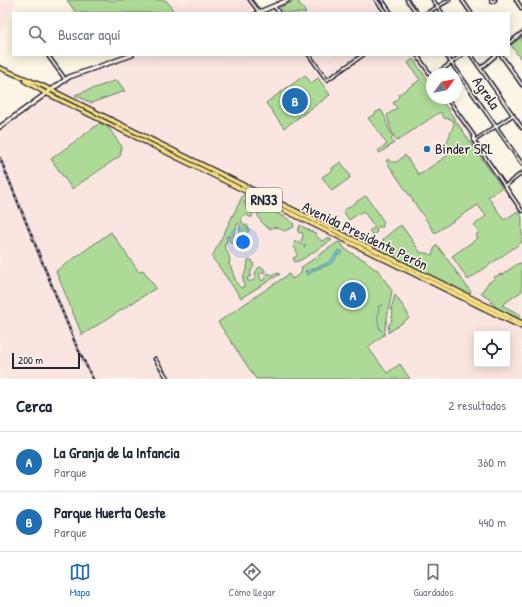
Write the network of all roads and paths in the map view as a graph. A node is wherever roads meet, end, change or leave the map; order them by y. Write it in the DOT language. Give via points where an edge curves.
graph roads {
  1 [pos="250,0"];
  2 [pos="288,0"];
  3 [pos="376,0"];
  4 [pos="382,0"];
  5 [pos="407,0"];
  6 [pos="433,0"];
  7 [pos="449,0"];
  8 [pos="462,0"];
  9 [pos="516,0"];
  10 [pos="274,6"];
  11 [pos="437,6"];
  12 [pos="522,9"];
  13 [pos="257,12"];
  14 [pos="260,12"];
  15 [pos="279,12"];
  16 [pos="385,12"];
  17 [pos="390,12"];
  18 [pos="416,12"];
  19 [pos="428,12"];
  20 [pos="441,12"];
  21 [pos="470,12"];
  22 [pos="522,33"];
  23 [pos="510,42"];
  24 [pos="129,56"];
  25 [pos="310,56"];
  26 [pos="362,56"];
  27 [pos="418,56"];
  28 [pos="447,56"];
  29 [pos="461,56"];
  30 [pos="472,56"];
  31 [pos="495,56"];
  32 [pos="501,56"];
  33 [pos="49,57"];
  34 [pos="452,63"];
  35 [pos="0,68"];
  36 [pos="426,68"];
  37 [pos="445,68"];
  38 [pos="481,68"];
  39 [pos="19,77"];
  40 [pos="65,79"];
  41 [pos="522,85"];
  42 [pos="50,90"];
  43 [pos="46,93"];
  44 [pos="451,104"];
  45 [pos="513,115"];
  46 [pos="0,127"];
  47 [pos="496,127"];
  48 [pos="522,128"];
  49 [pos="474,141"];
  50 [pos="522,164"];
  51 [pos="522,173"];
  52 [pos="505,186"];
  53 [pos="522,211"];
  54 [pos="522,323"];
  55 [pos="522,327"];
  56 [pos="155,360"];
  57 [pos="168,379"];
  1 -- 13 [label="street"];
  2 -- 10 [label="main road"];
  3 -- 16 [label="street"];
  4 -- 17 [label="street"];
  5 -- 18 [label="street"];
  6 -- 11 [label="street"];
  7 -- 11 [label="street"];
  8 -- 21 [label="street"];
  9 -- 12 [label="street"];
  10 -- 14 [label="main road"];
  10 -- 15 [label="street"];
  11 -- 19 [label="street"];
  11 -- 20 [label="street"];
  22 -- 23 [label="street"];
  24 -- 40 [label="main road"];
  25 -- 26 [label="street" via="327,80"];
  27 -- 36 [label="street"];
  28 -- 34 [label="street, Agrela"];
  29 -- 34 [label="street"];
  30 -- 38 [label="street"];
  31 -- 38 [label="street"];
  32 -- 41 [label="street"];
  33 -- 40 [label="street"];
  34 -- 37 [label="street"];
  34 -- 47 [label="street, Agrela"];
  35 -- 39 [label="main road, RN33"];
  38 -- 45 [label="street"];
  39 -- 42 [label="main road, RN33"];
  39 -- 43 [label="main road, RN33"];
  40 -- 42 [label="main road"];
  42 -- 43 [label="main road"];
  42 -- 54 [label="main road, Avenida Presidente Perón / RN33"];
  43 -- 46 [label="main road"];
  43 -- 55 [label="main road, Avenida Presidente Perón / RN33"];
  44 -- 49 [label="street" via="474,136"];
  45 -- 47 [label="street"];
  45 -- 48 [label="street"];
  47 -- 49 [label="street"];
  47 -- 50 [label="street, Agrela"];
  49 -- 52 [label="street"];
  51 -- 52 [label="street"];
  52 -- 53 [label="street"];
  56 -- 57 [label="street"];
}
